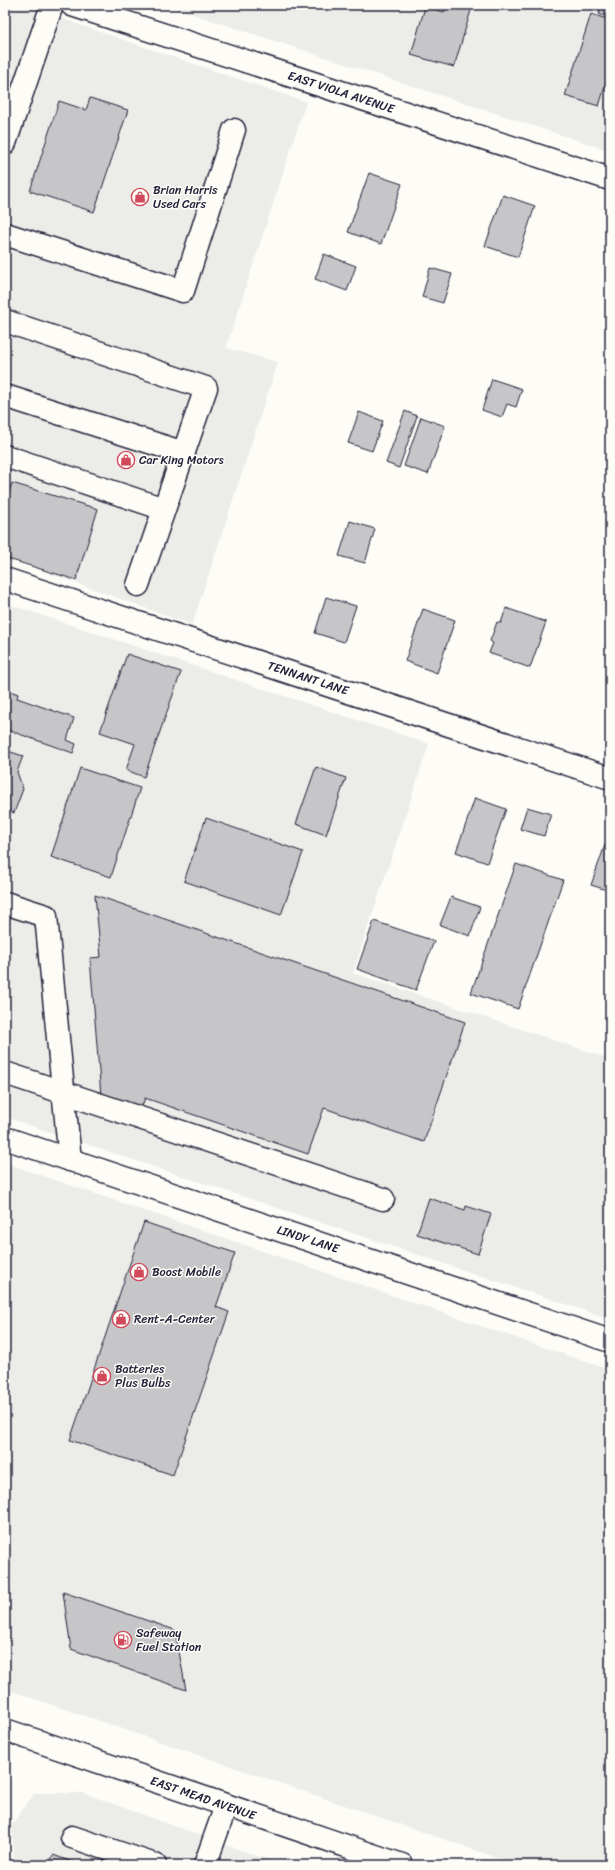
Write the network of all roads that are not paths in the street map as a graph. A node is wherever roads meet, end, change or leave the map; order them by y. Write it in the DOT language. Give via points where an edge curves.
graph roads {
  1 [pos="52,5"];
  2 [pos="72,5"];
  3 [pos="234,130"];
  4 [pos="5,143"];
  5 [pos="610,179"];
  6 [pos="5,234"];
  7 [pos="5,321"];
  8 [pos="5,396"];
  9 [pos="184,453"];
  10 [pos="5,456"];
  11 [pos="164,509"];
  12 [pos="5,578"];
  13 [pos="138,585"];
  14 [pos="610,778"];
  15 [pos="5,903"];
  16 [pos="5,1073"];
  17 [pos="63,1092"];
  18 [pos="5,1138"];
  19 [pos="70,1160"];
  20 [pos="383,1199"];
  21 [pos="610,1341"];
  22 [pos="5,1730"];
  23 [pos="226,1806"];
  24 [pos="72,1837"];
  25 [pos="155,1865"];
  26 [pos="205,1865"];
  27 [pos="402,1865"];
  1 -- 4 [label="street"];
  2 -- 5 [label="street, EAST VIOLA AVENUE"];
  3 -- 6 [label="street" via="183,291"];
  7 -- 9 [label="street" via="206,388"];
  8 -- 9 [label="street"];
  9 -- 11 [label="street"];
  10 -- 11 [label="street"];
  11 -- 13 [label="street"];
  12 -- 14 [label="street, TENNANT LANE"];
  15 -- 17 [label="street" via="46,916"];
  16 -- 17 [label="street"];
  17 -- 19 [label="street"];
  17 -- 20 [label="street"];
  18 -- 19 [label="street, LINDY LANE"];
  19 -- 21 [label="street, LINDY LANE"];
  22 -- 23 [label="street, EAST MEAD AVENUE"];
  23 -- 26 [label="street"];
  23 -- 27 [label="street, EAST MEAD AVENUE"];
  24 -- 25 [label="street"];
}
